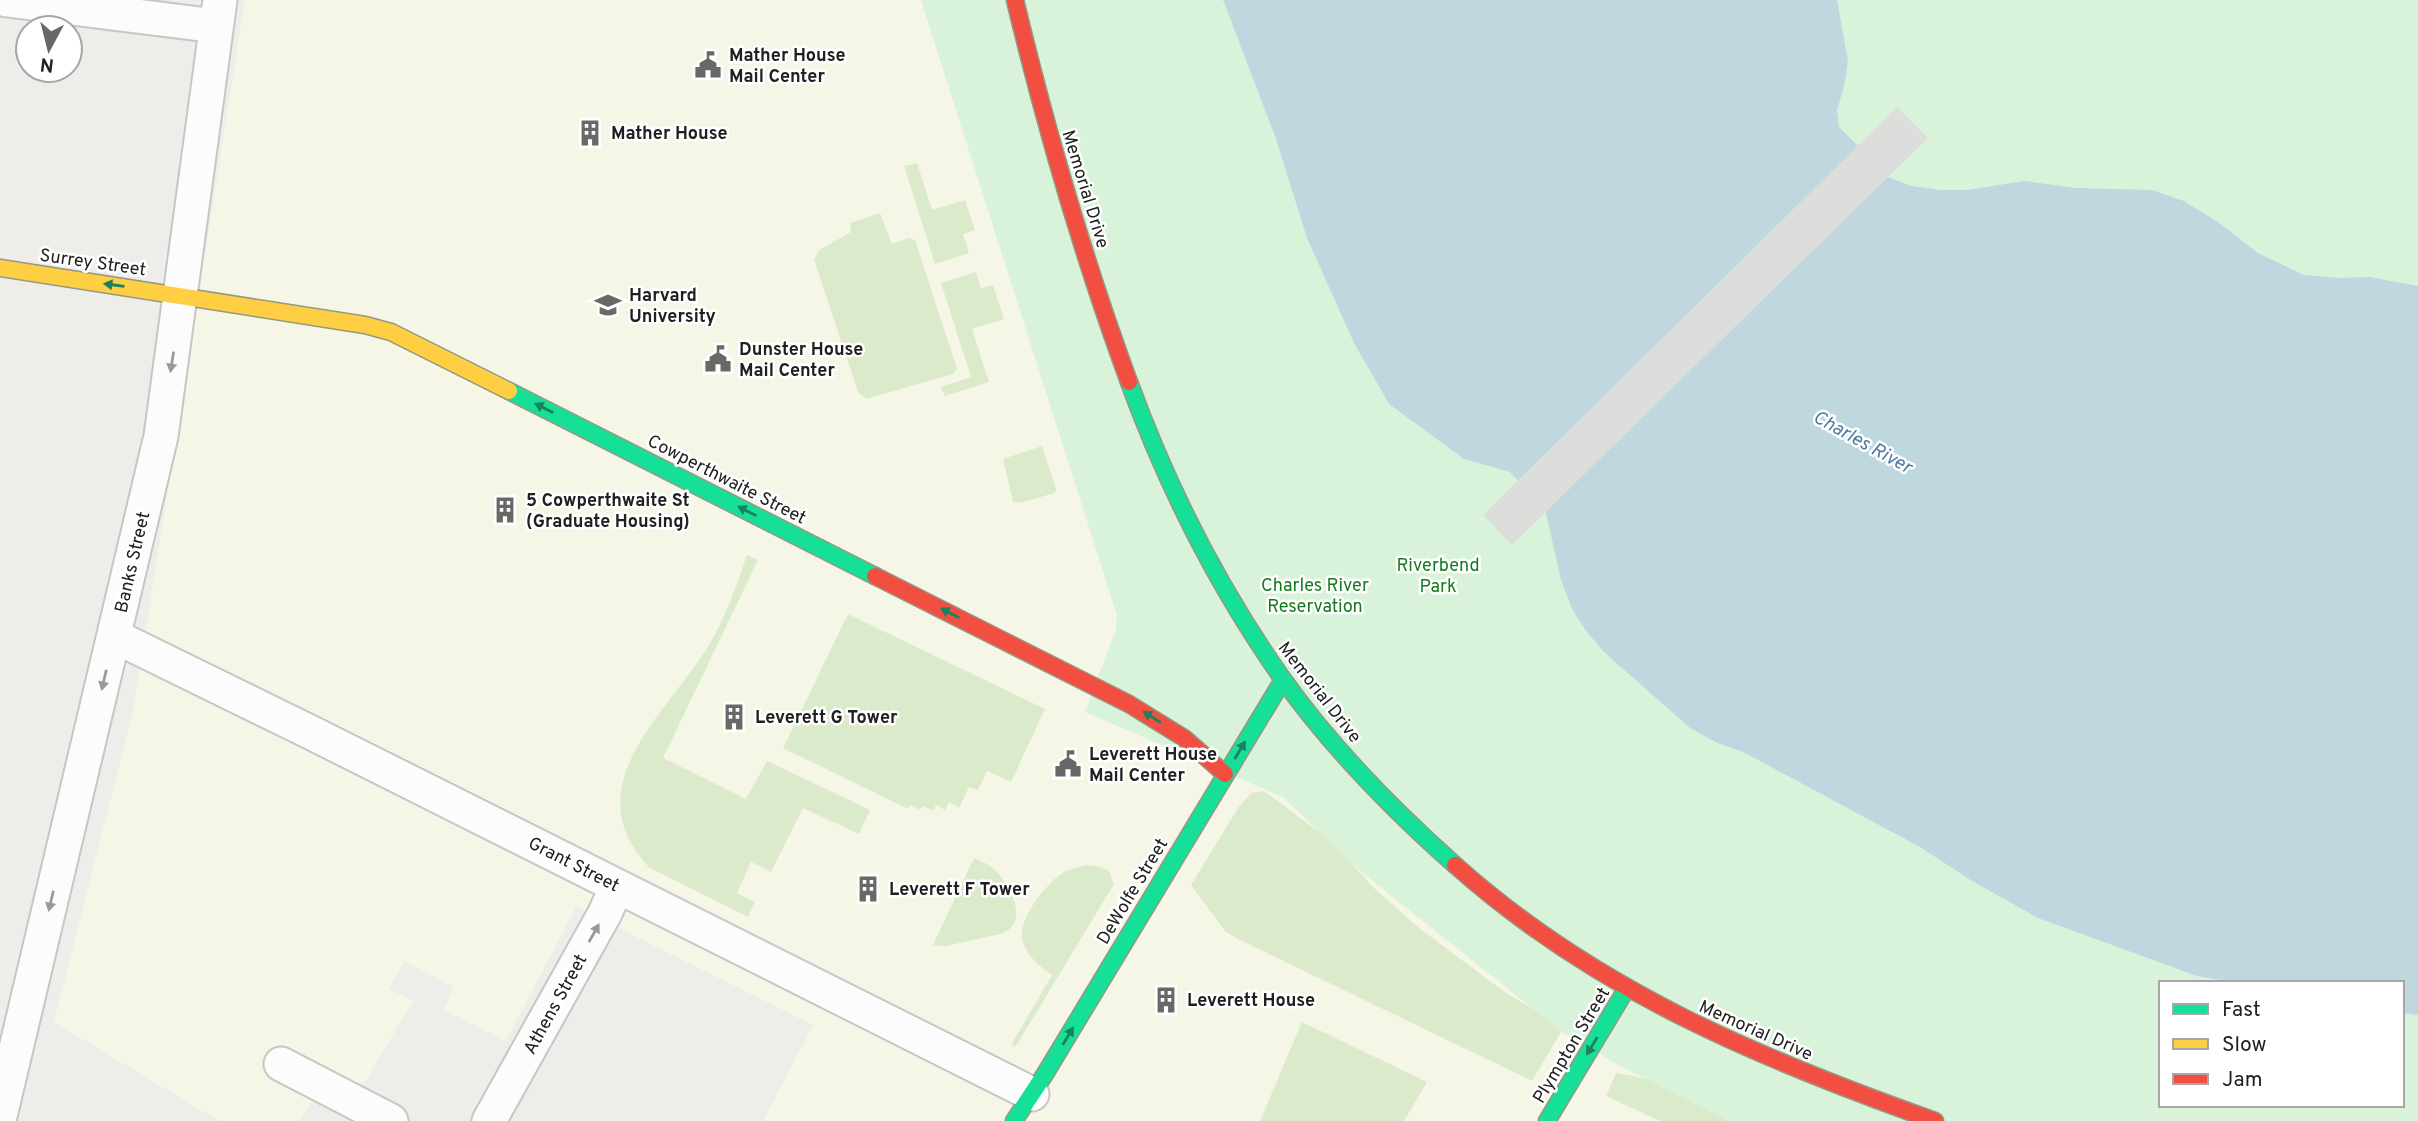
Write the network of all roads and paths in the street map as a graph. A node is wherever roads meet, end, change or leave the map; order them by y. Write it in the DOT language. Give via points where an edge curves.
graph roads {
  1 [pos="7,0"];
  2 [pos="1016,0"];
  3 [pos="218,13"];
  4 [pos="0,268"];
  5 [pos="181,294"];
  6 [pos="114,636"];
  7 [pos="1283,680"];
  8 [pos="1225,774"];
  9 [pos="617,886"];
  10 [pos="1627,988"];
  11 [pos="281,1064"];
  12 [pos="1023,1107"];
  13 [pos="0,1116"];
  14 [pos="391,1121"];
  15 [pos="489,1121"];
  16 [pos="1547,1121"];
  17 [pos="1935,1121"];
  1 -- 3 [label="street"];
  2 -- 7 [label="main road, Memorial Drive" via="1074,221 1144,423 1197,540"];
  3 -- 5 [label="street, Banks Street"];
  5 -- 4 [label="main road, Surrey Street, one-way"];
  5 -- 6 [label="street, Banks Street, one-way" via="161,436"];
  8 -- 5 [label="main road, Cowperthwaite Street, one-way" via="1184,738 1129,704 401,337 365,325"];
  6 -- 9 [label="street, Grant Street"];
  6 -- 13 [label="street, Banks Street, one-way"];
  8 -- 7 [label="main road, DeWolfe Street, one-way"];
  7 -- 10 [label="main road, Memorial Drive" via="1363,775 1429,842 1525,922"];
  12 -- 8 [label="main road, DeWolfe Street, one-way"];
  9 -- 12 [label="street, Grant Street"];
  15 -- 9 [label="street, Athens Street, one-way" via="606,914"];
  10 -- 16 [label="main road, Plympton Street, one-way"];
  10 -- 17 [label="main road, Memorial Drive" via="1781,1063"];
  11 -- 14 [label="street"];
}
